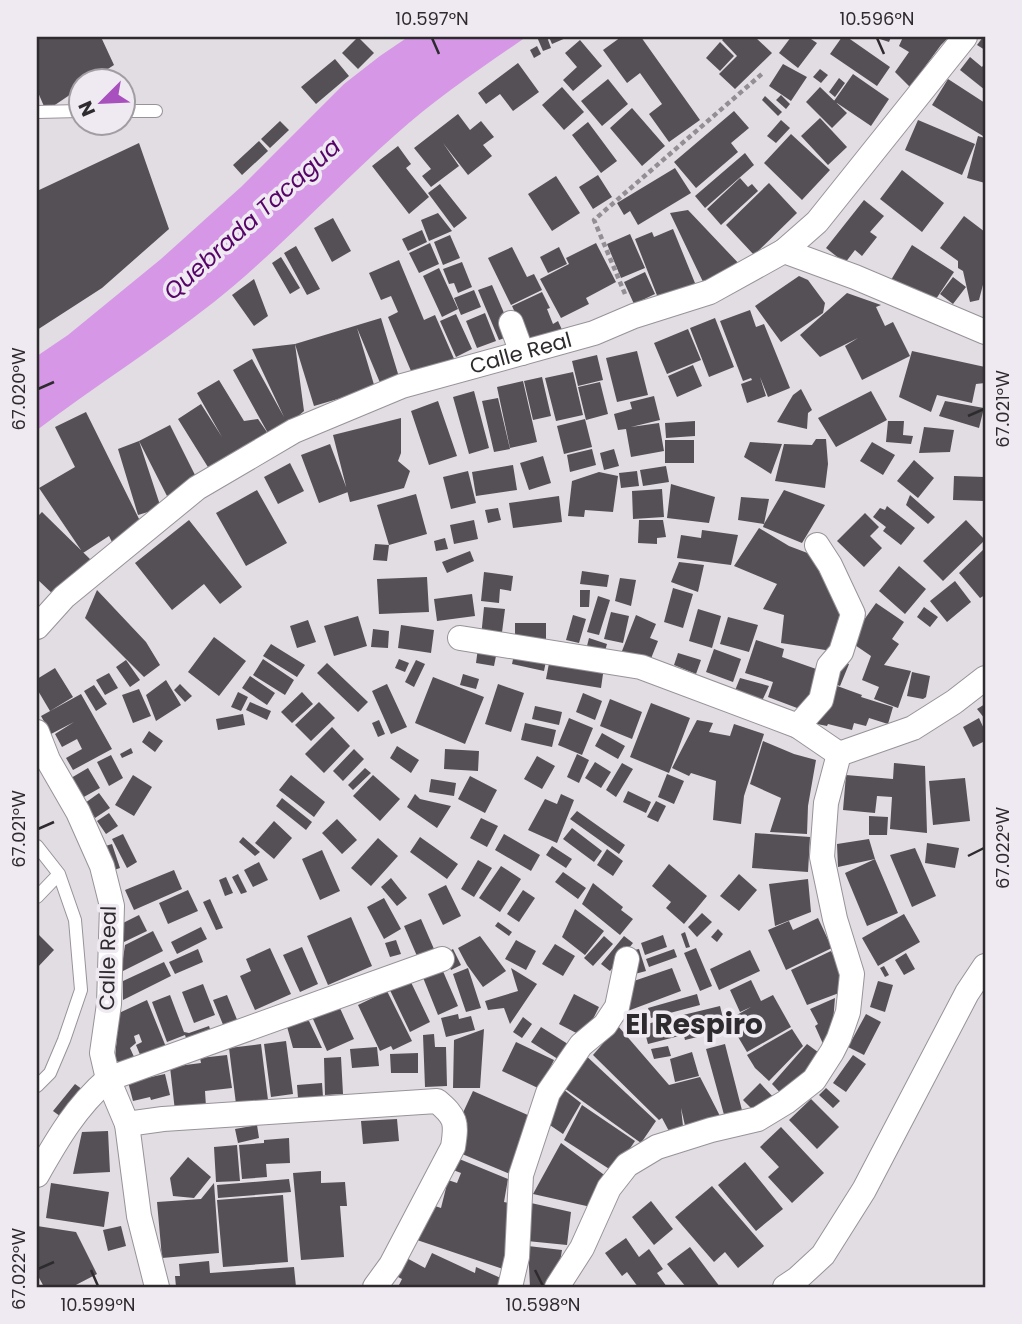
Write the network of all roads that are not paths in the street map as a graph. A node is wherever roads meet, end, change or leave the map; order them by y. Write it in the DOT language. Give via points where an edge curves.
graph roads {
  1 [pos="965,37"];
  2 [pos="66,111"];
  3 [pos="136,111"];
  4 [pos="156,111"];
  5 [pos="37,112"];
  6 [pos="784,251"];
  7 [pos="511,323"];
  8 [pos="985,332"];
  9 [pos="522,353"];
  10 [pos="817,545"];
  11 [pos="37,627"];
  12 [pos="460,638"];
  13 [pos="985,678"];
  14 [pos="798,726"];
  15 [pos="37,732"];
  16 [pos="839,754"];
  17 [pos="37,846"];
  18 [pos="59,874"];
  19 [pos="37,897"];
  20 [pos="442,959"];
  21 [pos="626,959"];
  22 [pos="985,966"];
  23 [pos="108,1079"];
  24 [pos="37,1086"];
  25 [pos="127,1124"];
  26 [pos="37,1175"];
  27 [pos="157,1287"];
  28 [pos="375,1287"];
  29 [pos="510,1287"];
  30 [pos="557,1287"];
  31 [pos="785,1287"];
  1 -- 6 [label="street, Calle Real" via="817,222"];
  2 -- 5 [label="lane"];
  3 -- 4 [label="lane"];
  6 -- 8 [label="street"];
  6 -- 9 [label="street, Calle Real" via="710,292"];
  7 -- 9 [label="street"];
  9 -- 11 [label="street, Calle Real" via="402,386 295,431 197,488 64,597"];
  10 -- 14 [label="street" via="853,614 841,652 829,666 821,700"];
  12 -- 14 [label="street" via="640,667"];
  13 -- 16 [label="street" via="913,728"];
  14 -- 16 [label="street"];
  15 -- 23 [label="street, Calle Real" via="102,866 112,905 109,1004 102,1053"];
  16 -- 30 [label="street" via="826,803 822,857 852,974 848,1012 832,1052 814,1080 758,1119 657,1147 627,1165"];
  17 -- 18 [label="lane"];
  18 -- 19 [label="lane"];
  18 -- 24 [label="lane" via="75,920 81,990 50,1073"];
  20 -- 23 [label="street"];
  21 -- 29 [label="street" via="617,1007 605,1025 581,1045 548,1093 521,1175 517,1257"];
  22 -- 31 [label="street" via="864,1190 823,1255"];
  23 -- 25 [label="street, Calle Real"];
  23 -- 26 [label="street" via="60,1134"];
  25 -- 27 [label="street, Calle Real" via="139,1216"];
  25 -- 28 [label="street" via="437,1101 450,1113 456,1128 453,1147"];
}
